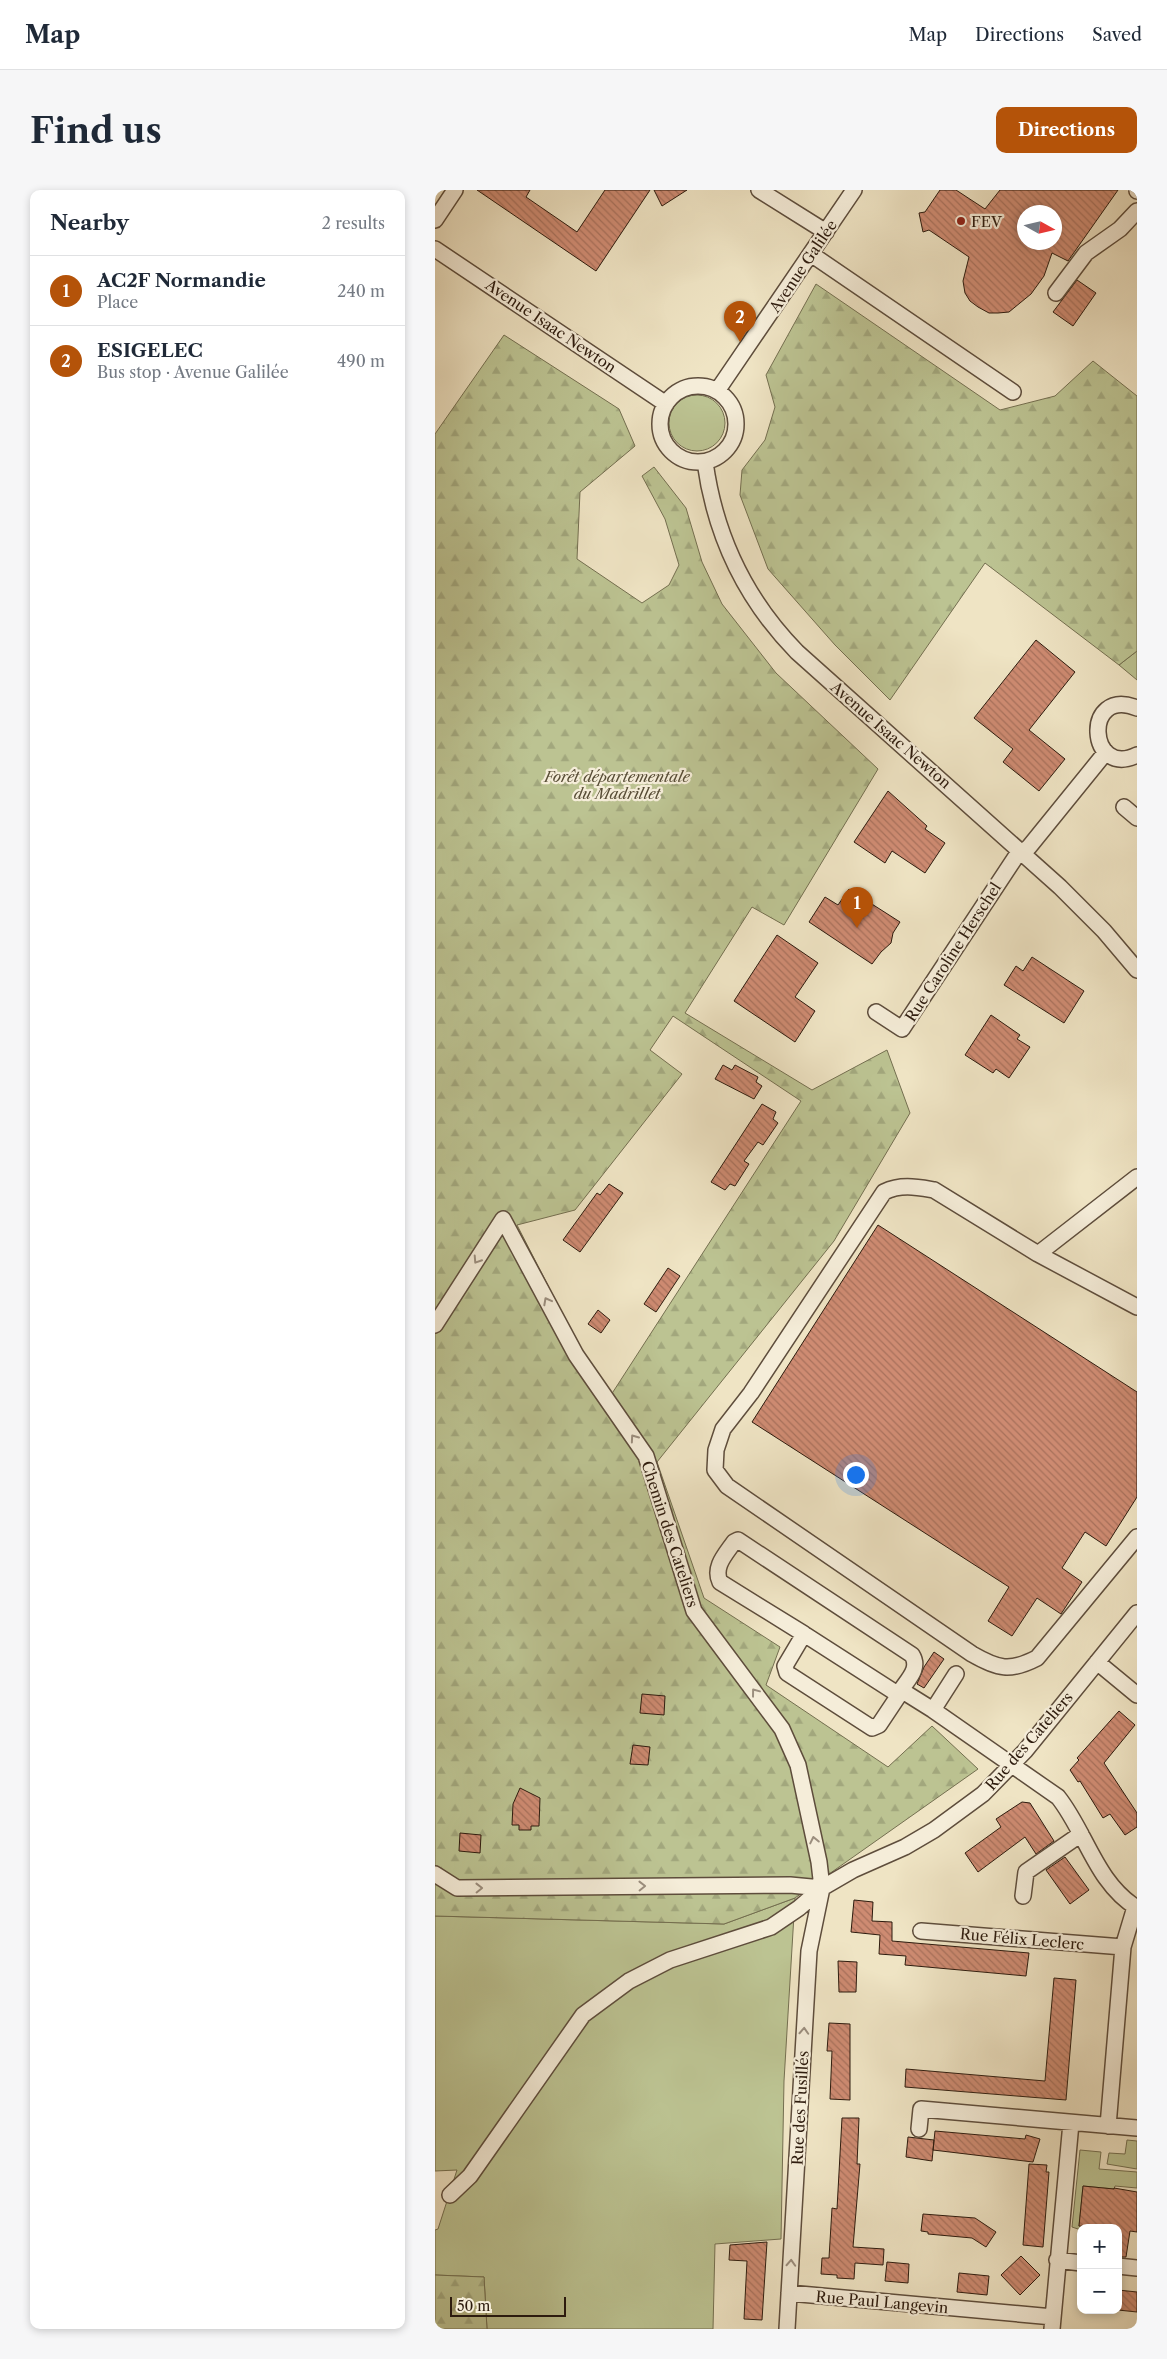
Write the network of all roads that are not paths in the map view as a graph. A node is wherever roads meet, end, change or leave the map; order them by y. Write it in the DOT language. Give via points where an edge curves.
graph roads {
  1 [pos="455,190"];
  2 [pos="759,190"];
  3 [pos="854,190"];
  4 [pos="1137,211"];
  5 [pos="435,220"];
  6 [pos="826,232"];
  7 [pos="435,249"];
  8 [pos="811,254"];
  9 [pos="1056,293"];
  10 [pos="717,391"];
  11 [pos="1013,392"];
  12 [pos="666,404"];
  13 [pos="705,462"];
  14 [pos="1137,708"];
  15 [pos="1105,752"];
  16 [pos="1137,756"];
  17 [pos="1123,808"];
  18 [pos="1137,818"];
  19 [pos="1022,852"];
  20 [pos="1137,970"];
  21 [pos="876,1012"];
  22 [pos="1135,1178"];
  23 [pos="1038,1254"];
  24 [pos="1137,1306"];
  25 [pos="435,1325"];
  26 [pos="1137,1537"];
  27 [pos="1137,1613"];
  28 [pos="805,1634"];
  29 [pos="1097,1662"];
  30 [pos="956,1674"];
  31 [pos="900,1692"];
  32 [pos="1137,1695"];
  33 [pos="933,1710"];
  34 [pos="1012,1764"];
  35 [pos="1081,1834"];
  36 [pos="435,1874"];
  37 [pos="823,1888"];
  38 [pos="1023,1896"];
  39 [pos="1136,1907"];
  40 [pos="921,1930"];
  41 [pos="1123,1947"];
  42 [pos="1071,2123"];
  43 [pos="1108,2126"];
  44 [pos="1137,2128"];
  45 [pos="919,2129"];
  46 [pos="450,2195"];
  47 [pos="1057,2260"];
  48 [pos="1077,2262"];
  49 [pos="1122,2266"];
  50 [pos="1137,2268"];
  51 [pos="789,2293"];
  52 [pos="1052,2323"];
  53 [pos="787,2329"];
  1 -- 5 [label="street"];
  2 -- 6 [label="street"];
  3 -- 6 [label="street, Avenue Galilée"];
  4 -- 9 [label="street" via="1120,229 1087,253"];
  6 -- 8 [label="street, Avenue Galilée"];
  7 -- 12 [label="street, Avenue Isaac Newton"];
  8 -- 10 [label="street, Avenue Galilée"];
  8 -- 11 [label="street"];
  10 -- 12 [label="street" via="696,386 674,395"];
  10 -- 13 [label="street" via="728,401 736,426 727,449 717,458"];
  12 -- 13 [label="street" via="660,425 667,446 683,459"];
  13 -- 19 [label="street, Avenue Isaac Newton" via="727,548 750,594 775,629"];
  14 -- 15 [label="street" via="1122,704 1101,716 1097,738"];
  15 -- 16 [label="street" via="1119,759"];
  15 -- 19 [label="street"];
  17 -- 18 [label="street"];
  19 -- 20 [label="street, Avenue Isaac Newton" via="1103,931"];
  19 -- 21 [label="street, Rue Caroline Herschel" via="902,1029"];
  22 -- 23 [label="street"];
  23 -- 24 [label="street"];
  23 -- 26 [label="street" via="934,1190 916,1186 895,1187 884,1192 751,1393 723,1429 716,1450 715,1470 727,1486 972,1654 991,1665 1005,1668 1022,1666 1037,1658"];
  37 -- 25 [label="street, Chemin des Cateliers, one-way" via="797,1765 782,1729 694,1611 646,1456 576,1355 503,1219"];
  27 -- 29 [label="street, Rue des Cateliers"];
  28 -- 31 [label="street"];
  28 -- 31 [label="street" via="785,1666 787,1673 872,1728 879,1726"];
  28 -- 31 [label="street" via="720,1582 717,1568 734,1542 738,1540 912,1654 915,1670"];
  29 -- 32 [label="street"];
  29 -- 34 [label="street, Rue des Cateliers"];
  30 -- 33 [label="street"];
  31 -- 33 [label="street"];
  33 -- 34 [label="street"];
  34 -- 35 [label="street" via="1058,1796"];
  34 -- 37 [label="street, Rue des Cateliers" via="983,1794 934,1830"];
  35 -- 38 [label="street" via="1025,1872"];
  35 -- 39 [label="street" via="1101,1871"];
  36 -- 37 [label="street, one-way" via="457,1888 789,1885"];
  37 -- 46 [label="street, Rue des Cateliers" via="771,1928 670,1960 629,1981 583,2015 470,2176"];
  51 -- 37 [label="street, Rue des Fusillés, one-way" via="809,1951"];
  39 -- 41 [label="street"];
  40 -- 41 [label="street, Rue Félix Leclerc"];
  41 -- 43 [label="street"];
  42 -- 43 [label="street"];
  42 -- 45 [label="street" via="921,2109"];
  42 -- 47 [label="street"];
  43 -- 44 [label="street"];
  47 -- 48 [label="street"];
  47 -- 52 [label="street"];
  49 -- 50 [label="street"];
  51 -- 52 [label="street, Rue Paul Langevin"];
  51 -- 53 [label="street, Rue des Fusillés"];
}
